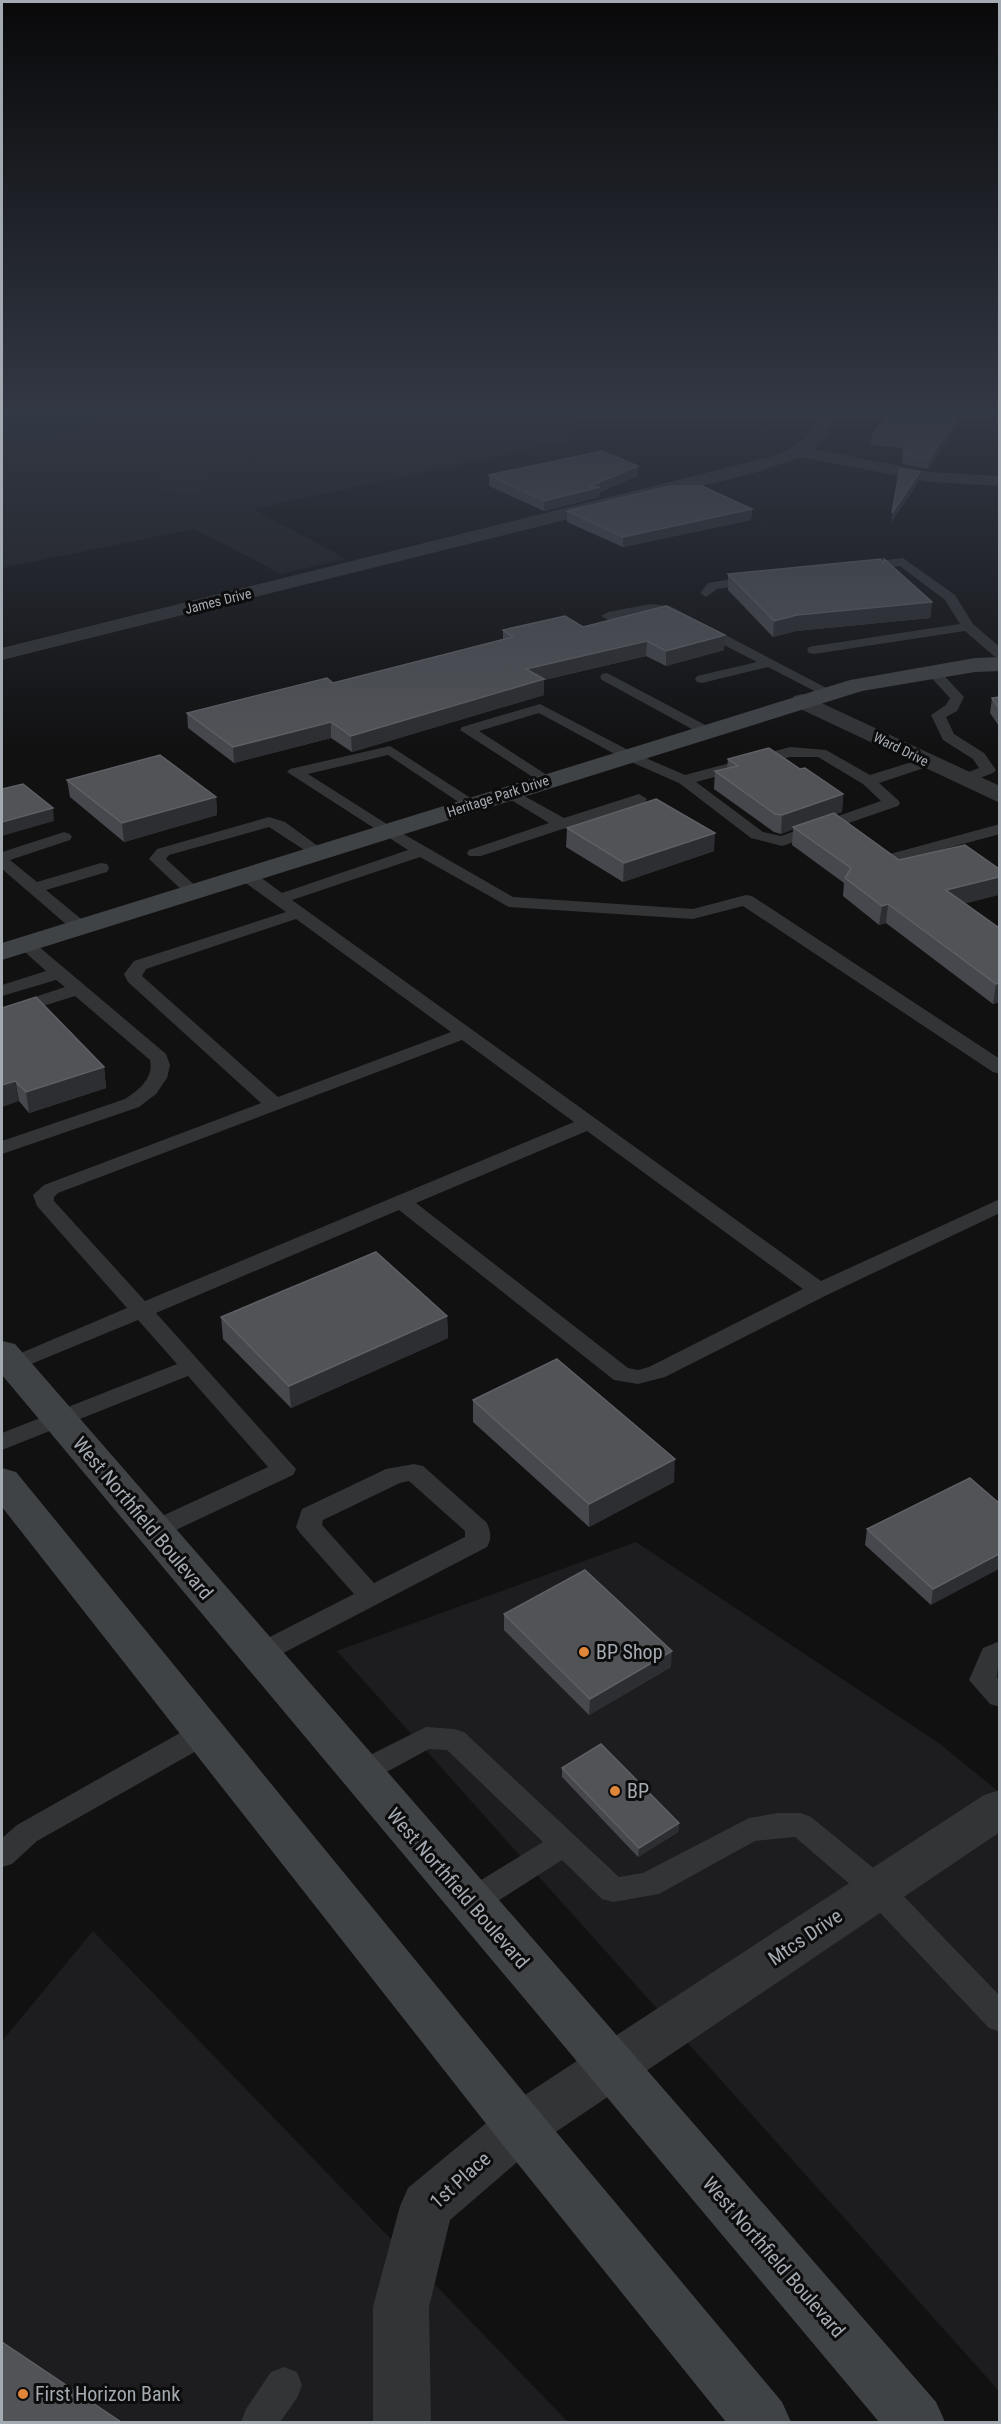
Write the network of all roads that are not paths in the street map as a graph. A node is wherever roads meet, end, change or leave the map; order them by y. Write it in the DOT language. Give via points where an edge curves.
graph roads {
  1 [pos="535,523"];
  2 [pos="847,569"];
  3 [pos="767,578"];
  4 [pos="706,593"];
  5 [pos="608,616"];
  6 [pos="968,627"];
  7 [pos="814,650"];
  8 [pos="2,654"];
  9 [pos="999,654"];
  10 [pos="768,663"];
  11 [pos="999,664"];
  12 [pos="933,672"];
  13 [pos="607,677"];
  14 [pos="702,680"];
  15 [pos="829,693"];
  16 [pos="802,701"];
  17 [pos="706,731"];
  18 [pos="627,755"];
  19 [pos="928,762"];
  20 [pos="964,779"];
  21 [pos="545,780"];
  22 [pos="684,780"];
  23 [pos="868,781"];
  24 [pos="508,792"];
  25 [pos="999,796"];
  26 [pos="639,799"];
  27 [pos="472,804"];
  28 [pos="562,824"];
  29 [pos="999,829"];
  30 [pos="387,831"];
  31 [pos="64,837"];
  32 [pos="421,851"];
  33 [pos="318,852"];
  34 [pos="475,853"];
  35 [pos="896,857"];
  36 [pos="2,859"];
  37 [pos="101,868"];
  38 [pos="246,875"];
  39 [pos="34,888"];
  40 [pos="193,891"];
  41 [pos="280,899"];
  42 [pos="298,913"];
  43 [pos="80,927"];
  44 [pos="7,950"];
  45 [pos="58,973"];
  46 [pos="77,989"];
  47 [pos="2,991"];
  48 [pos="2,1014"];
  49 [pos="465,1033"];
  50 [pos="999,1068"];
  51 [pos="275,1105"];
  52 [pos="589,1123"];
  53 [pos="2,1148"];
  54 [pos="402,1202"];
  55 [pos="999,1205"];
  56 [pos="819,1290"];
  57 [pos="142,1310"];
  58 [pos="5,1362"];
  59 [pos="192,1366"];
  60 [pos="59,1419"];
  61 [pos="2,1442"];
  62 [pos="2,1480"];
  63 [pos="154,1530"];
  64 [pos="371,1596"];
  65 [pos="999,1651"];
  66 [pos="259,1654"];
  67 [pos="999,1697"];
  68 [pos="204,1733"];
  69 [pos="360,1773"];
  70 [pos="999,1810"];
  71 [pos="564,1844"];
  72 [pos="2,1855"];
  73 [pos="876,1889"];
  74 [pos="471,1902"];
  75 [pos="999,2018"];
  76 [pos="610,2066"];
  77 [pos="520,2127"];
  78 [pos="284,2385"];
  79 [pos="259,2422"];
  80 [pos="402,2422"];
  81 [pos="762,2422"];
  82 [pos="916,2422"];
  1 -- 8 [label="street, James Drive"];
  2 -- 6 [label="lane" via="903,562 950,598"];
  3 -- 4 [label="lane" via="713,586"];
  5 -- 10 [label="lane" via="665,609"];
  6 -- 7 [label="lane"];
  6 -- 9 [label="lane"];
  10 -- 14 [label="lane"];
  10 -- 15 [label="lane"];
  11 -- 12 [label="main road, Heritage Park Drive"];
  12 -- 15 [label="main road, Heritage Park Drive" via="858,684"];
  12 -- 20 [label="lane" via="957,697 951,708 938,715 948,737 979,756 988,770"];
  13 -- 17 [label="lane"];
  15 -- 16 [label="main road, Heritage Park Drive"];
  16 -- 17 [label="main road, Heritage Park Drive"];
  16 -- 19 [label="street, Ward Drive"];
  17 -- 18 [label="main road, Heritage Park Drive"];
  18 -- 21 [label="main road, Heritage Park Drive"];
  18 -- 21 [label="lane" via="540,708 467,730"];
  18 -- 22 [label="lane"];
  19 -- 20 [label="street, Ward Drive"];
  19 -- 23 [label="lane"];
  20 -- 25 [label="street, Ward Drive"];
  21 -- 24 [label="main road, Heritage Park Drive"];
  22 -- 23 [label="lane" via="790,752 821,753"];
  22 -- 23 [label="lane" via="757,835 782,841 891,803"];
  24 -- 27 [label="main road, Heritage Park Drive"];
  24 -- 28 [label="lane"];
  26 -- 28 [label="lane"];
  27 -- 30 [label="main road, Heritage Park Drive"];
  27 -- 30 [label="lane" via="390,750 295,772"];
  28 -- 34 [label="lane"];
  29 -- 35 [label="lane"];
  30 -- 32 [label="lane"];
  30 -- 33 [label="main road, Heritage Park Drive"];
  31 -- 36 [label="lane"];
  32 -- 41 [label="lane"];
  32 -- 50 [label="lane" via="508,902 693,914 746,900"];
  33 -- 38 [label="main road, Heritage Park Drive"];
  33 -- 40 [label="lane" via="269,822 163,852 157,859"];
  36 -- 39 [label="lane"];
  37 -- 39 [label="lane"];
  38 -- 40 [label="main road, Heritage Park Drive"];
  38 -- 41 [label="lane"];
  39 -- 43 [label="lane"];
  40 -- 43 [label="main road, Heritage Park Drive"];
  41 -- 42 [label="lane"];
  42 -- 49 [label="lane"];
  42 -- 51 [label="lane" via="140,965 133,974"];
  43 -- 44 [label="main road, Heritage Park Drive"];
  44 -- 45 [label="lane"];
  45 -- 46 [label="lane"];
  45 -- 47 [label="lane"];
  46 -- 48 [label="lane"];
  46 -- 53 [label="lane" via="159,1058 160,1074 149,1091 132,1103"];
  49 -- 51 [label="lane"];
  49 -- 52 [label="lane"];
  51 -- 57 [label="lane" via="43,1195 44,1202"];
  52 -- 54 [label="lane"];
  52 -- 56 [label="lane"];
  54 -- 56 [label="lane" via="622,1375 638,1377 657,1372"];
  54 -- 57 [label="lane"];
  55 -- 56 [label="lane"];
  57 -- 58 [label="lane"];
  57 -- 59 [label="lane"];
  58 -- 60 [label="main road, West Northfield Boulevard"];
  59 -- 60 [label="lane"];
  59 -- 63 [label="lane" via="284,1469"];
  60 -- 61 [label="lane"];
  60 -- 63 [label="main road, West Northfield Boulevard"];
  62 -- 68 [label="main road"];
  63 -- 66 [label="main road, West Northfield Boulevard"];
  64 -- 64 [label="lane" via="478,1541 477,1528 414,1472 395,1475 311,1515 309,1527"];
  64 -- 66 [label="lane"];
  65 -- 67 [label="lane" via="992,1655 983,1680"];
  66 -- 69 [label="main road, West Northfield Boulevard"];
  68 -- 72 [label="lane" via="27,1833"];
  68 -- 77 [label="main road"];
  69 -- 71 [label="lane" via="426,1738 454,1740"];
  69 -- 74 [label="main road, West Northfield Boulevard"];
  70 -- 73 [label="street, Mtcs Drive"];
  71 -- 73 [label="lane" via="613,1890 648,1885 749,1830 801,1824"];
  71 -- 74 [label="lane"];
  73 -- 75 [label="lane"];
  73 -- 76 [label="street, Mtcs Drive"];
  74 -- 76 [label="main road, West Northfield Boulevard"];
  76 -- 77 [label="street, 1st Place"];
  76 -- 82 [label="main road, West Northfield Boulevard"];
  77 -- 80 [label="street, 1st Place" via="427,2206 401,2307"];
  77 -- 81 [label="main road"];
  78 -- 79 [label="lane"];
}
